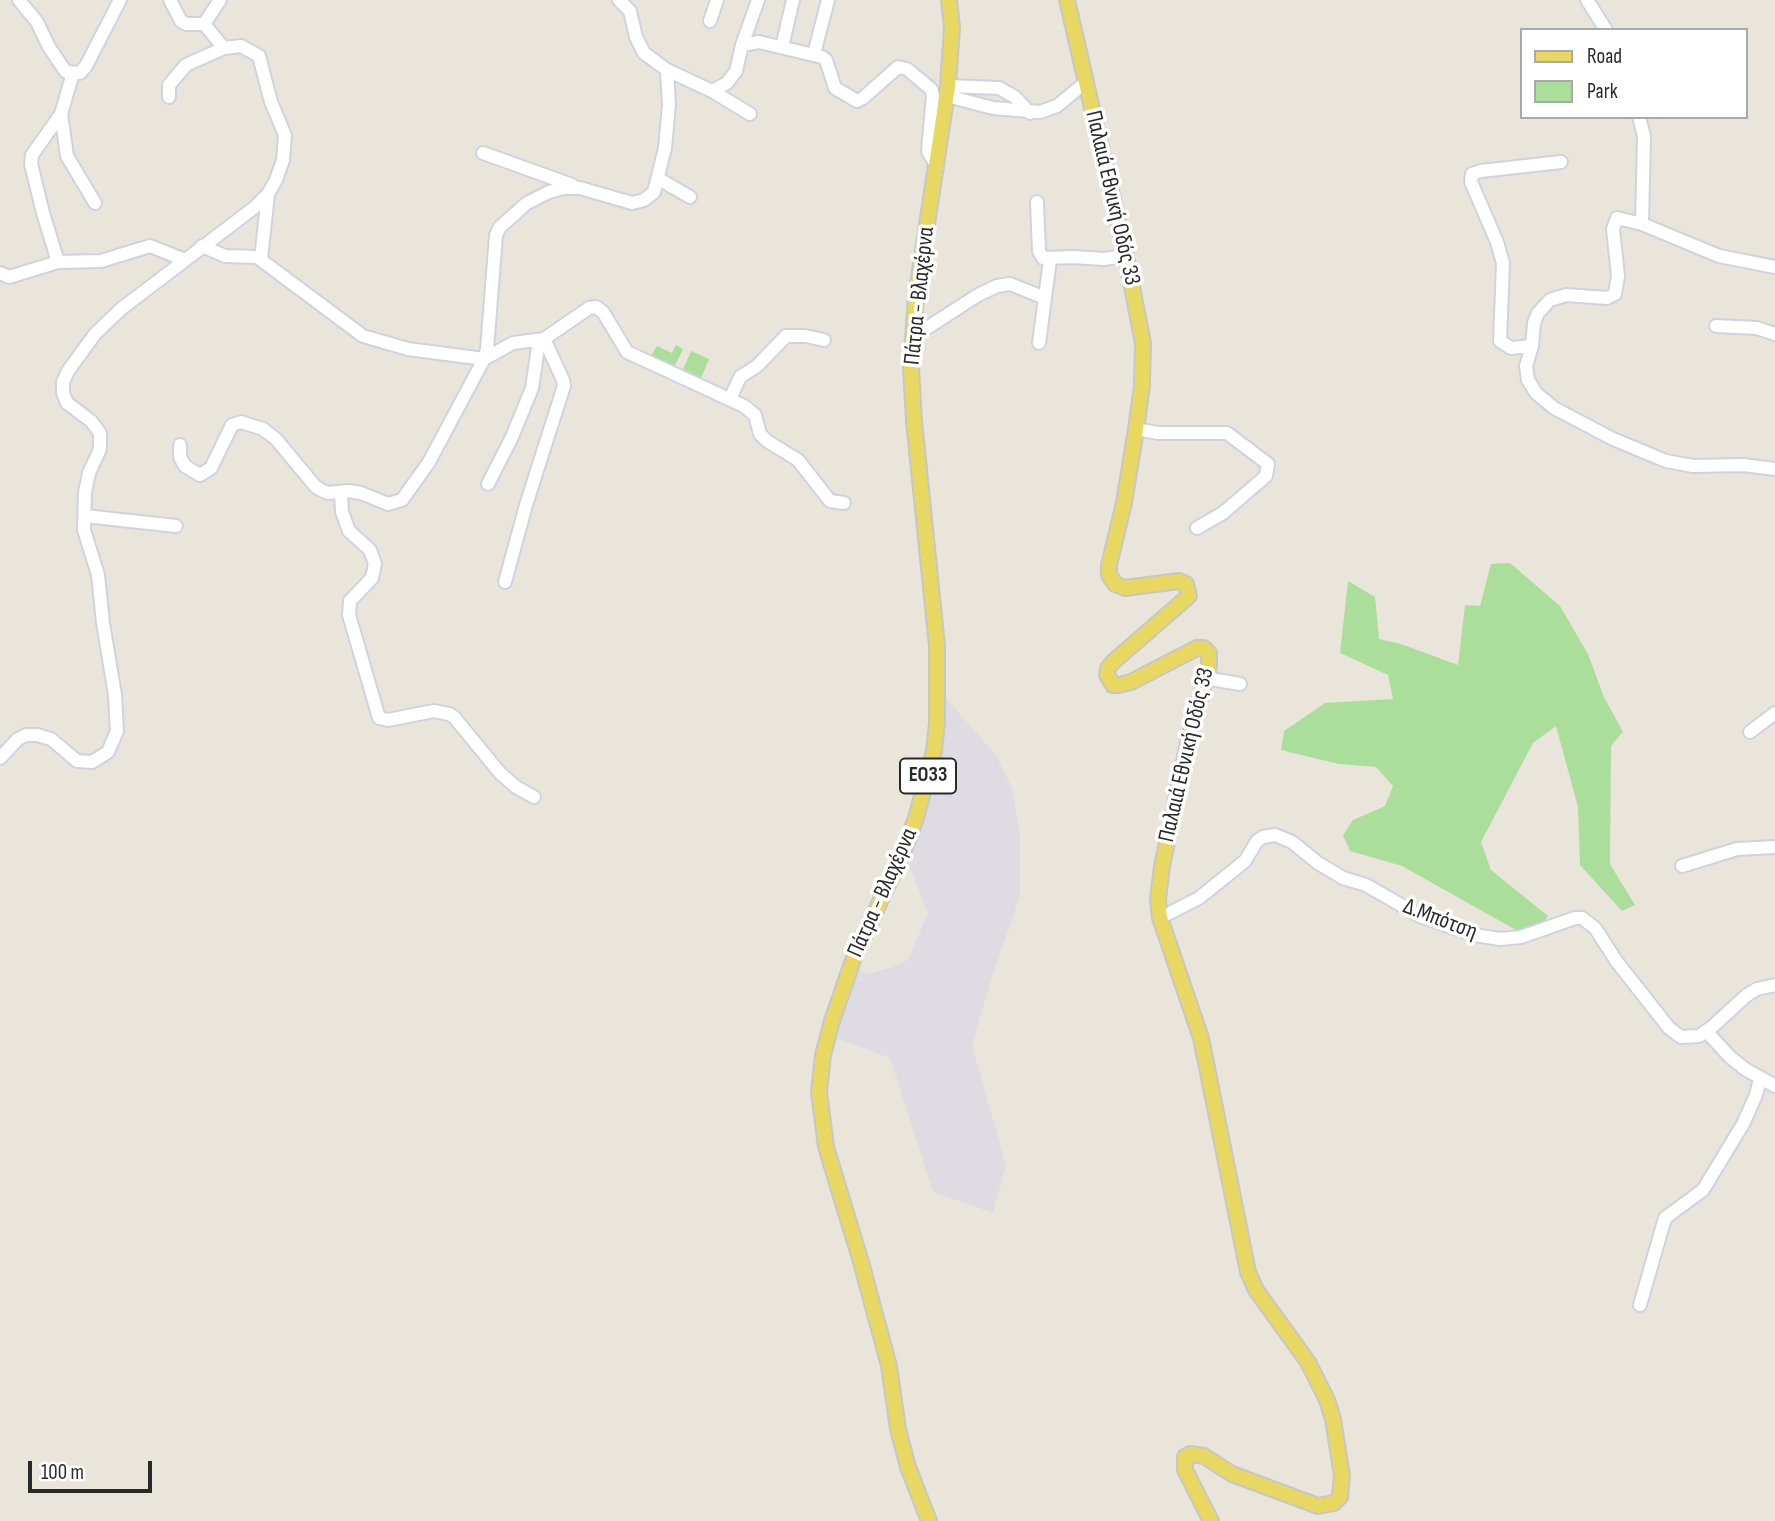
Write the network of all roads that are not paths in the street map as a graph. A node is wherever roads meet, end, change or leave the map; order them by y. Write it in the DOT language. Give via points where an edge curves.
graph roads {
  1 [pos="19,0"];
  2 [pos="120,0"];
  3 [pos="170,0"];
  4 [pos="220,0"];
  5 [pos="619,0"];
  6 [pos="717,0"];
  7 [pos="758,0"];
  8 [pos="793,0"];
  9 [pos="828,0"];
  10 [pos="949,0"];
  11 [pos="1067,0"];
  12 [pos="1587,0"];
  13 [pos="710,21"];
  14 [pos="204,24"];
  15 [pos="1605,28"];
  16 [pos="742,45"];
  17 [pos="782,47"];
  18 [pos="224,48"];
  19 [pos="814,54"];
  20 [pos="667,70"];
  21 [pos="73,73"];
  22 [pos="1086,82"];
  23 [pos="712,91"];
  24 [pos="947,91"];
  25 [pos="169,97"];
  26 [pos="1030,113"];
  27 [pos="61,114"];
  28 [pos="750,114"];
  29 [pos="1640,119"];
  30 [pos="484,153"];
  31 [pos="1561,162"];
  32 [pos="937,167"];
  33 [pos="659,179"];
  34 [pos="580,188"];
  35 [pos="268,194"];
  36 [pos="690,197"];
  37 [pos="1037,202"];
  38 [pos="95,203"];
  39 [pos="1642,224"];
  40 [pos="202,246"];
  41 [pos="1126,256"];
  42 [pos="261,259"];
  43 [pos="185,260"];
  44 [pos="1050,260"];
  45 [pos="58,262"];
  46 [pos="1775,267"];
  47 [pos="0,272"];
  48 [pos="1045,298"];
  49 [pos="1716,326"];
  50 [pos="1775,334"];
  51 [pos="913,337"];
  52 [pos="541,340"];
  53 [pos="824,340"];
  54 [pos="1039,343"];
  55 [pos="1532,346"];
  56 [pos="484,359"];
  57 [pos="730,399"];
  58 [pos="1136,429"];
  59 [pos="180,446"];
  60 [pos="1775,469"];
  61 [pos="488,484"];
  62 [pos="341,493"];
  63 [pos="844,503"];
  64 [pos="85,516"];
  65 [pos="176,526"];
  66 [pos="1197,528"];
  67 [pos="505,582"];
  68 [pos="1205,678"];
  69 [pos="1240,684"];
  70 [pos="1775,713"];
  71 [pos="1750,732"];
  72 [pos="0,758"];
  73 [pos="534,797"];
  74 [pos="1775,847"];
  75 [pos="1682,866"];
  76 [pos="1160,918"];
  77 [pos="1775,985"];
  78 [pos="1706,1031"];
  79 [pos="1760,1079"];
  80 [pos="1775,1086"];
  81 [pos="1640,1306"];
  82 [pos="929,1521"];
  83 [pos="1211,1521"];
  1 -- 21 [label="street" via="60,65"];
  2 -- 21 [label="street" via="86,66"];
  3 -- 14 [label="street" via="181,21"];
  4 -- 14 [label="street"];
  5 -- 20 [label="street" via="630,11 644,53"];
  6 -- 13 [label="street"];
  7 -- 16 [label="street"];
  8 -- 17 [label="street"];
  9 -- 19 [label="street"];
  10 -- 24 [label="main road, Πάτρα - Βλαχέρνα / ΕΟ33" via="952,27"];
  11 -- 22 [label="main road, Παλαιά Εθνική Οδός 33"];
  12 -- 15 [label="street"];
  14 -- 18 [label="street"];
  16 -- 17 [label="street"];
  16 -- 23 [label="street" via="736,71"];
  17 -- 19 [label="street"];
  18 -- 25 [label="street" via="186,65 169,85"];
  18 -- 35 [label="street" via="241,46 259,55 285,135 283,160"];
  19 -- 32 [label="street" via="826,60 835,89 857,101 898,67 931,89 934,100 928,151"];
  20 -- 23 [label="street"];
  20 -- 33 [label="street" via="665,148"];
  21 -- 27 [label="street"];
  22 -- 26 [label="street" via="1057,107"];
  22 -- 41 [label="main road, Παλαιά Εθνική Οδός 33"];
  23 -- 28 [label="street"];
  24 -- 26 [label="street" via="993,108"];
  24 -- 26 [label="street" via="999,88"];
  24 -- 32 [label="main road, Πάτρα - Βλαχέρνα / ΕΟ33"];
  27 -- 38 [label="street" via="67,156"];
  27 -- 45 [label="street" via="32,155 31,164"];
  29 -- 39 [label="street" via="1644,136"];
  30 -- 34 [label="street"];
  31 -- 55 [label="street" via="1472,174 1471,182 1503,263 1500,341 1511,348"];
  32 -- 51 [label="main road, Πάτρα - Βλαχέρνα / ΕΟ33"];
  33 -- 34 [label="street" via="654,192 632,203"];
  33 -- 36 [label="street"];
  34 -- 56 [label="street" via="549,192 500,227"];
  35 -- 40 [label="street"];
  35 -- 42 [label="street"];
  37 -- 44 [label="street" via="1039,251"];
  39 -- 46 [label="street" via="1720,256"];
  39 -- 55 [label="street" via="1619,217 1613,223 1615,294 1607,298 1566,295 1550,300 1534,323"];
  40 -- 42 [label="street" via="225,256"];
  40 -- 43 [label="street"];
  41 -- 44 [label="street"];
  41 -- 58 [label="main road, Παλαιά Εθνική Οδός 33" via="1143,343"];
  42 -- 56 [label="street" via="363,336 408,349"];
  43 -- 45 [label="street" via="150,246 101,261"];
  43 -- 64 [label="street" via="95,334 63,382 67,403 100,433 100,449 85,492"];
  44 -- 48 [label="street"];
  45 -- 47 [label="street" via="9,277"];
  48 -- 51 [label="street" via="1010,284 997,286"];
  48 -- 54 [label="street"];
  49 -- 50 [label="street" via="1757,328"];
  51 -- 82 [label="main road, Πάτρα - Βλαχέρνα / ΕΟ33" via="914,421 937,646 937,723 916,818 853,960 832,1021 819,1092 826,1147 889,1366 898,1429"];
  52 -- 56 [label="street" via="513,343"];
  52 -- 57 [label="street" via="596,307 627,352"];
  52 -- 61 [label="street" via="532,388"];
  52 -- 67 [label="street" via="564,386"];
  53 -- 57 [label="street" via="786,336 740,377"];
  55 -- 60 [label="street" via="1526,366 1536,393 1554,408 1613,439 1666,461 1693,466"];
  56 -- 62 [label="street" via="407,496 388,504 361,494"];
  57 -- 63 [label="street" via="755,415 760,434 798,460 830,501"];
  58 -- 66 [label="street" via="1227,433 1268,464 1266,476 1223,513"];
  58 -- 68 [label="main road, Παλαιά Εθνική Οδός 33" via="1110,575 1125,589 1179,581 1186,584 1189,596 1110,665 1107,675 1113,685 1131,682 1204,648 1210,658"];
  59 -- 62 [label="street" via="185,466 200,475 211,468 232,425 242,422 276,439 314,486"];
  62 -- 73 [label="street" via="349,531 370,551 375,564 372,578 351,601 349,615 379,718 434,711 449,714 500,773"];
  64 -- 65 [label="street"];
  64 -- 72 [label="street" via="86,541 98,575 117,731 108,752 92,762 77,761 51,739 37,735 18,739"];
  68 -- 69 [label="street"];
  68 -- 76 [label="main road, Παλαιά Εθνική Οδός 33" via="1161,866"];
  70 -- 71 [label="street"];
  74 -- 75 [label="street" via="1737,849"];
  76 -- 78 [label="street, Δ.Μπότση" via="1199,898 1245,861 1257,841 1275,835 1343,878 1366,885 1420,916 1474,935 1521,937 1582,918 1595,928 1675,1034 1689,1038"];
  76 -- 83 [label="main road, Παλαιά Εθνική Οδός 33" via="1201,1038 1248,1272 1255,1290 1308,1362 1327,1400 1342,1476 1340,1497 1318,1506 1190,1454 1185,1457 1185,1470"];
  77 -- 78 [label="street" via="1747,995"];
  78 -- 79 [label="street"];
  79 -- 80 [label="street"];
  79 -- 81 [label="street" via="1743,1124 1703,1190 1665,1218"];
}
